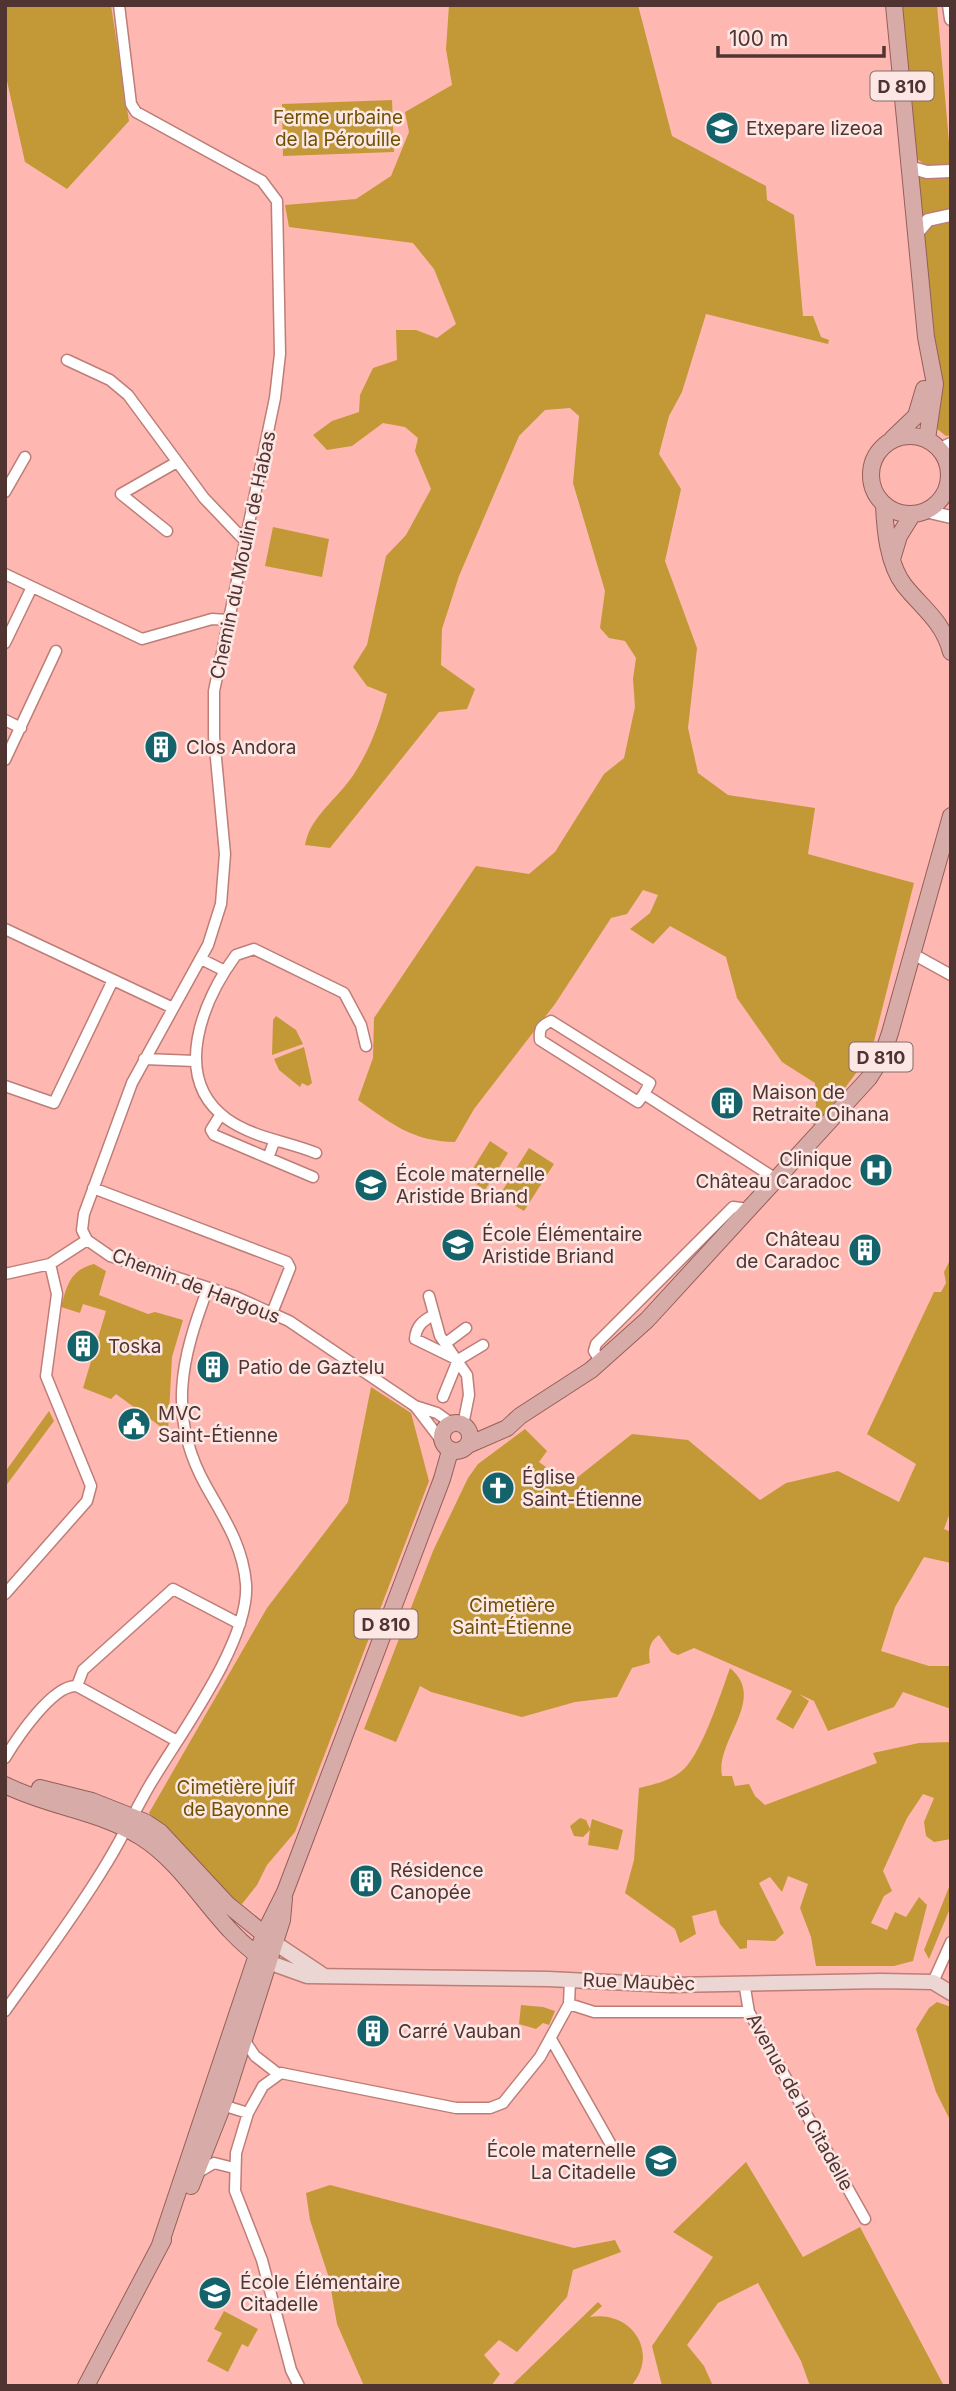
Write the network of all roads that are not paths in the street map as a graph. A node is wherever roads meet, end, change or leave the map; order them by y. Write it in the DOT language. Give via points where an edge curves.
graph roads {
  1 [pos="118,5"];
  2 [pos="894,5"];
  3 [pos="949,5"];
  4 [pos="951,19"];
  5 [pos="909,167"];
  6 [pos="951,171"];
  7 [pos="951,215"];
  8 [pos="917,233"];
  9 [pos="926,337"];
  10 [pos="67,360"];
  11 [pos="891,440"];
  12 [pos="939,444"];
  13 [pos="25,457"];
  14 [pos="177,462"];
  15 [pos="950,486"];
  16 [pos="5,492"];
  17 [pos="884,505"];
  18 [pos="919,513"];
  19 [pos="951,517"];
  20 [pos="167,531"];
  21 [pos="246,542"];
  22 [pos="892,559"];
  23 [pos="5,574"];
  24 [pos="32,587"];
  25 [pos="228,620"];
  26 [pos="5,643"];
  27 [pos="56,652"];
  28 [pos="951,652"];
  29 [pos="5,720"];
  30 [pos="21,728"];
  31 [pos="5,760"];
  32 [pos="951,816"];
  33 [pos="5,929"];
  34 [pos="913,954"];
  35 [pos="201,959"];
  36 [pos="225,971"];
  37 [pos="951,975"];
  38 [pos="113,980"];
  39 [pos="173,1008"];
  40 [pos="366,1046"];
  41 [pos="144,1059"];
  42 [pos="195,1060"];
  43 [pos="5,1086"];
  44 [pos="644,1094"];
  45 [pos="221,1114"];
  46 [pos="274,1142"];
  47 [pos="316,1153"];
  48 [pos="268,1158"];
  49 [pos="313,1177"];
  50 [pos="776,1180"];
  51 [pos="93,1188"];
  52 [pos="87,1240"];
  53 [pos="50,1264"];
  54 [pos="5,1274"];
  55 [pos="208,1288"];
  56 [pos="429,1296"];
  57 [pos="272,1313"];
  58 [pos="432,1316"];
  59 [pos="466,1328"];
  60 [pos="446,1343"];
  61 [pos="483,1345"];
  62 [pos="458,1360"];
  63 [pos="443,1396"];
  64 [pos="415,1406"];
  65 [pos="463,1431"];
  66 [pos="446,1445"];
  67 [pos="5,1594"];
  68 [pos="240,1625"];
  69 [pos="78,1686"];
  70 [pos="177,1741"];
  71 [pos="5,1758"];
  72 [pos="5,1779"];
  73 [pos="5,1785"];
  74 [pos="129,1822"];
  75 [pos="270,1938"];
  76 [pos="951,1942"];
  77 [pos="262,1958"];
  78 [pos="323,1975"];
  79 [pos="570,1980"];
  80 [pos="744,1982"];
  81 [pos="933,1982"];
  82 [pos="951,1993"];
  83 [pos="569,2004"];
  84 [pos="5,2011"];
  85 [pos="749,2012"];
  86 [pos="243,2038"];
  87 [pos="551,2039"];
  88 [pos="276,2073"];
  89 [pos="216,2103"];
  90 [pos="248,2113"];
  91 [pos="610,2143"];
  92 [pos="234,2168"];
  93 [pos="196,2175"];
  94 [pos="865,2219"];
  95 [pos="159,2248"];
  96 [pos="86,2386"];
  97 [pos="299,2386"];
  1 -- 21 [label="street, Chemin du Moulin de Habas" via="131,104 136,112 262,181 277,201 280,354"];
  2 -- 5 [label="main road, D 810"];
  3 -- 4 [label="street"];
  5 -- 6 [label="street"];
  5 -- 8 [label="main road, D 810"];
  7 -- 8 [label="street" via="928,220"];
  8 -- 9 [label="main road, D 810"];
  9 -- 11 [label="main road, D 810" via="922,401 916,416"];
  9 -- 12 [label="main road, D 810"];
  10 -- 14 [label="street" via="110,380 128,395"];
  11 -- 12 [label="main road" via="915,435"];
  11 -- 17 [label="main road" via="872,465 872,488"];
  12 -- 15 [label="main road" via="949,468"];
  13 -- 16 [label="street"];
  14 -- 20 [label="street" via="121,494"];
  14 -- 21 [label="street"];
  15 -- 18 [label="main road" via="942,498"];
  17 -- 18 [label="main road" via="895,512"];
  17 -- 22 [label="main road"];
  18 -- 19 [label="street"];
  18 -- 22 [label="main road" via="899,536"];
  21 -- 25 [label="street, Chemin du Moulin de Habas"];
  22 -- 28 [label="main road" via="905,587 939,623"];
  23 -- 24 [label="street"];
  24 -- 25 [label="street" via="142,639 212,619"];
  24 -- 26 [label="street"];
  25 -- 35 [label="street, Chemin du Moulin de Habas" via="213,719 224,888"];
  27 -- 30 [label="street"];
  29 -- 30 [label="street"];
  30 -- 31 [label="street"];
  32 -- 34 [label="main road, D 810"];
  33 -- 38 [label="street"];
  34 -- 37 [label="street"];
  34 -- 50 [label="main road, D 810" via="881,1059"];
  35 -- 36 [label="street"];
  35 -- 39 [label="street, Chemin du Moulin de Habas"];
  36 -- 40 [label="street" via="236,955 254,949 344,993"];
  36 -- 42 [label="street" via="207,1007"];
  38 -- 39 [label="street"];
  38 -- 43 [label="street" via="54,1103"];
  39 -- 41 [label="street, Chemin du Moulin de Habas"];
  41 -- 42 [label="street"];
  41 -- 51 [label="street, Chemin du Moulin de Habas" via="124,1100"];
  42 -- 45 [label="street" via="202,1089"];
  44 -- 44 [label="street" via="650,1083 551,1021 542,1025 540,1040 638,1102"];
  44 -- 50 [label="street"];
  45 -- 46 [label="street"];
  45 -- 48 [label="street" via="211,1130 214,1135"];
  46 -- 47 [label="street" via="284,1140"];
  46 -- 48 [label="street"];
  48 -- 49 [label="street"];
  50 -- 65 [label="main road, D 810" via="673,1294 601,1362 507,1428"];
  51 -- 52 [label="street, Chemin du Moulin de Habas" via="82,1230"];
  51 -- 57 [label="street" via="286,1262 290,1268"];
  52 -- 53 [label="street"];
  52 -- 55 [label="street, Chemin de Hargous" via="110,1256"];
  53 -- 54 [label="street"];
  53 -- 67 [label="street" via="57,1294 46,1376 90,1493 88,1501"];
  55 -- 57 [label="street, Chemin de Hargous"];
  55 -- 68 [label="street" via="186,1351 182,1417 195,1466 229,1525 242,1559 246,1592"];
  56 -- 58 [label="street"];
  57 -- 64 [label="street, Chemin de Hargous" via="311,1334"];
  58 -- 60 [label="street"];
  58 -- 62 [label="street" via="416,1330 415,1339"];
  59 -- 60 [label="street"];
  60 -- 62 [label="street"];
  61 -- 62 [label="street"];
  62 -- 63 [label="street"];
  62 -- 65 [label="street" via="470,1386"];
  64 -- 65 [label="street, Chemin de Hargous" via="437,1413"];
  64 -- 66 [label="street, Chemin de Hargous"];
  65 -- 66 [label="main road" via="460,1451"];
  65 -- 66 [label="main road" via="442,1431"];
  66 -- 75 [label="main road, D 810" via="442,1479 285,1892 282,1920"];
  68 -- 69 [label="street" via="173,1589 83,1670"];
  68 -- 70 [label="street"];
  69 -- 70 [label="street"];
  69 -- 71 [label="street" via="66,1687 24,1727"];
  70 -- 74 [label="street"];
  72 -- 74 [label="main road"];
  73 -- 74 [label="main road"];
  74 -- 75 [label="main road" via="160,1832 227,1904"];
  74 -- 77 [label="main road" via="243,1944"];
  74 -- 84 [label="street" via="104,1868"];
  75 -- 77 [label="main road, D 810"];
  75 -- 78 [label="main road"];
  76 -- 81 [label="street"];
  77 -- 78 [label="main road, Rue Maubèc" via="299,1974"];
  77 -- 86 [label="main road"];
  77 -- 89 [label="main road"];
  78 -- 79 [label="main road, Rue Maubèc"];
  79 -- 80 [label="main road, Rue Maubèc"];
  79 -- 83 [label="street"];
  80 -- 81 [label="main road, Rue Maubèc"];
  80 -- 85 [label="street, Avenue de la Citadelle"];
  81 -- 82 [label="main road"];
  83 -- 85 [label="street" via="594,2012"];
  83 -- 87 [label="street"];
  85 -- 94 [label="street, Avenue de la Citadelle"];
  86 -- 88 [label="street" via="255,2056"];
  86 -- 89 [label="main road"];
  87 -- 88 [label="street" via="515,2090 503,2103 490,2108 470,2110"];
  87 -- 91 [label="street"];
  88 -- 90 [label="street"];
  89 -- 90 [label="street"];
  89 -- 93 [label="main road"];
  89 -- 95 [label="main road"];
  90 -- 92 [label="street"];
  92 -- 93 [label="street" via="209,2164"];
  92 -- 97 [label="street" via="239,2205 262,2260"];
  93 -- 95 [label="main road"];
  95 -- 96 [label="main road"];
}
